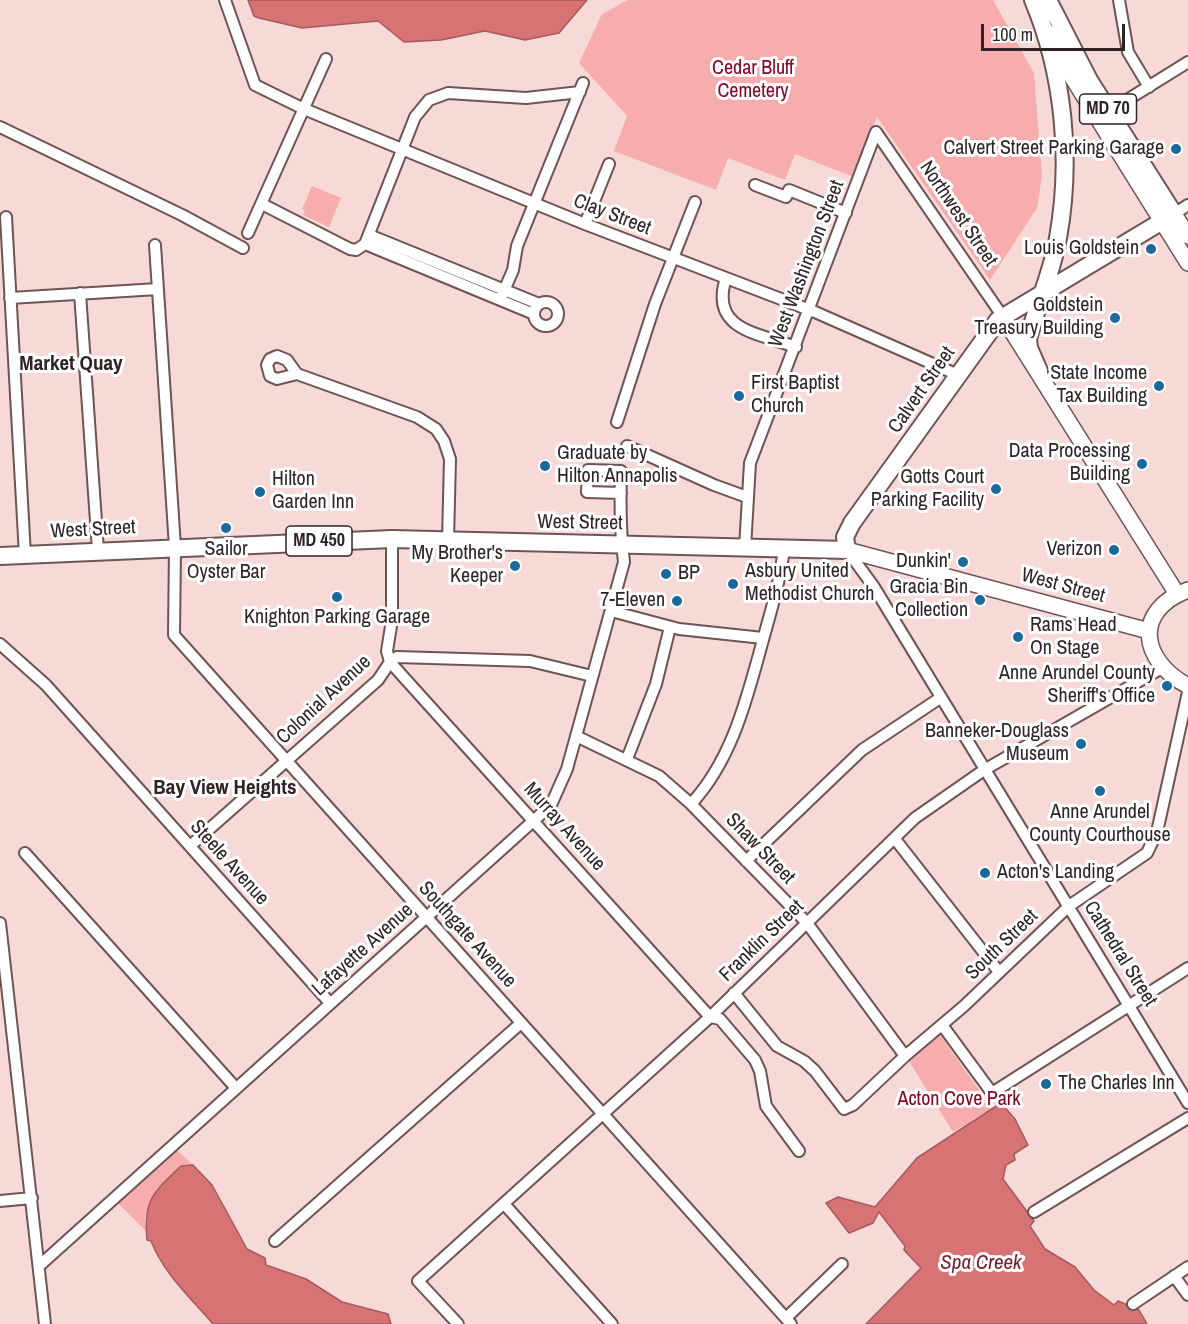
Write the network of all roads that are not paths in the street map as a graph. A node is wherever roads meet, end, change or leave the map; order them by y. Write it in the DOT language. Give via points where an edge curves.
graph roads {
  1 [pos="225,0"];
  2 [pos="1119,0"];
  3 [pos="1038,1"];
  4 [pos="326,59"];
  5 [pos="1188,62"];
  6 [pos="1149,87"];
  7 [pos="1119,105"];
  8 [pos="304,109"];
  9 [pos="0,127"];
  10 [pos="876,132"];
  11 [pos="403,149"];
  12 [pos="609,164"];
  13 [pos="755,185"];
  14 [pos="695,202"];
  15 [pos="534,203"];
  16 [pos="262,204"];
  17 [pos="846,213"];
  18 [pos="1174,214"];
  19 [pos="6,217"];
  20 [pos="585,224"];
  21 [pos="248,233"];
  22 [pos="1188,236"];
  23 [pos="367,239"];
  24 [pos="155,245"];
  25 [pos="243,248"];
  26 [pos="674,258"];
  27 [pos="1188,263"];
  28 [pos="726,278"];
  29 [pos="158,289"];
  30 [pos="1044,291"];
  31 [pos="80,293"];
  32 [pos="502,295"];
  33 [pos="10,298"];
  34 [pos="536,309"];
  35 [pos="809,310"];
  36 [pos="1003,317"];
  37 [pos="796,347"];
  38 [pos="1039,371"];
  39 [pos="297,374"];
  40 [pos="958,375"];
  41 [pos="617,423"];
  42 [pos="627,446"];
  43 [pos="621,493"];
  44 [pos="747,497"];
  45 [pos="392,539"];
  46 [pos="448,540"];
  47 [pos="622,545"];
  48 [pos="175,547"];
  49 [pos="745,548"];
  50 [pos="784,548"];
  51 [pos="98,550"];
  52 [pos="848,550"];
  53 [pos="25,555"];
  54 [pos="0,556"];
  55 [pos="1182,592"];
  56 [pos="610,611"];
  57 [pos="670,627"];
  58 [pos="1149,631"];
  59 [pos="764,638"];
  60 [pos="0,644"];
  61 [pos="390,662"];
  62 [pos="1162,668"];
  63 [pos="592,675"];
  64 [pos="1188,686"];
  65 [pos="1188,692"];
  66 [pos="940,698"];
  67 [pos="576,736"];
  68 [pos="627,759"];
  69 [pos="285,760"];
  70 [pos="984,770"];
  71 [pos="692,804"];
  72 [pos="534,821"];
  73 [pos="895,838"];
  74 [pos="190,846"];
  75 [pos="25,853"];
  76 [pos="746,861"];
  77 [pos="1069,906"];
  78 [pos="427,917"];
  79 [pos="0,923"];
  80 [pos="807,923"];
  81 [pos="1188,968"];
  82 [pos="999,972"];
  83 [pos="734,993"];
  84 [pos="330,1004"];
  85 [pos="1130,1004"];
  86 [pos="710,1017"];
  87 [pos="521,1023"];
  88 [pos="942,1025"];
  89 [pos="905,1056"];
  90 [pos="235,1088"];
  91 [pos="1188,1103"];
  92 [pos="602,1114"];
  93 [pos="1188,1118"];
  94 [pos="799,1151"];
  95 [pos="32,1198"];
  96 [pos="0,1201"];
  97 [pos="505,1205"];
  98 [pos="1034,1212"];
  99 [pos="275,1240"];
  100 [pos="842,1264"];
  101 [pos="39,1266"];
  102 [pos="1188,1267"];
  103 [pos="1174,1276"];
  104 [pos="1188,1296"];
  105 [pos="1133,1304"];
  106 [pos="789,1321"];
  107 [pos="45,1324"];
  108 [pos="458,1324"];
  109 [pos="612,1324"];
  1 -- 8 [label="street, Clay Street" via="255,85"];
  2 -- 6 [label="street" via="1128,52"];
  3 -- 18 [label="main road, MD 70"];
  3 -- 30 [label="main road" via="1059,96 1065,181 1060,228"];
  4 -- 8 [label="street"];
  5 -- 6 [label="street"];
  6 -- 7 [label="street"];
  8 -- 11 [label="street, Clay Street"];
  8 -- 16 [label="street"];
  9 -- 25 [label="street" via="182,214"];
  10 -- 17 [label="street, West Washington Street"];
  10 -- 36 [label="street, Northwest Street"];
  11 -- 15 [label="street, Clay Street"];
  11 -- 15 [label="street" via="415,117 429,100 448,93 526,98 581,88"];
  11 -- 23 [label="street"];
  12 -- 20 [label="street"];
  13 -- 17 [label="street" via="786,197 789,190"];
  14 -- 26 [label="street"];
  15 -- 20 [label="street, Clay Street"];
  15 -- 32 [label="street"];
  16 -- 21 [label="street"];
  16 -- 23 [label="street" via="350,249 356,250"];
  17 -- 35 [label="street, West Washington Street"];
  18 -- 22 [label="main road, MD 70"];
  18 -- 27 [label="main road, MD 70"];
  18 -- 30 [label="main road, Calvert Street"];
  19 -- 33 [label="street"];
  20 -- 26 [label="street, Clay Street"];
  23 -- 32 [label="street"];
  24 -- 29 [label="street, Southgate Avenue"];
  26 -- 28 [label="street, Clay Street"];
  26 -- 41 [label="street"];
  28 -- 35 [label="street, Clay Street"];
  28 -- 37 [label="street" via="720,300 734,325"];
  29 -- 31 [label="street"];
  29 -- 48 [label="street, Southgate Avenue"];
  30 -- 36 [label="main road, Calvert Street"];
  30 -- 38 [label="main road" via="1028,339"];
  31 -- 33 [label="street"];
  31 -- 51 [label="street"];
  32 -- 34 [label="street"];
  33 -- 53 [label="street"];
  35 -- 37 [label="street, West Washington Street"];
  35 -- 40 [label="street, Clay Street"];
  36 -- 38 [label="main road, Northwest Street"];
  36 -- 40 [label="main road, Calvert Street"];
  37 -- 44 [label="street, West Washington Street" via="750,463"];
  38 -- 55 [label="main road, Northwest Street"];
  39 -- 46 [label="street" via="417,417 436,429 450,459"];
  40 -- 52 [label="main road, Calvert Street" via="849,528 844,537"];
  42 -- 44 [label="street"];
  43 -- 47 [label="street, Lafayette Avenue"];
  44 -- 49 [label="street, West Washington Street"];
  45 -- 46 [label="main road, West Street / MD 450"];
  45 -- 48 [label="main road, West Street / MD 450"];
  45 -- 61 [label="street, Colonial Avenue" via="392,620 387,651"];
  46 -- 47 [label="main road, West Street / MD 450"];
  47 -- 49 [label="main road, West Street / MD 450"];
  47 -- 56 [label="street, Lafayette Avenue" via="624,562"];
  48 -- 51 [label="main road, West Street / MD 450"];
  48 -- 69 [label="street, Southgate Avenue" via="174,635"];
  49 -- 50 [label="main road, West Street / MD 450"];
  50 -- 52 [label="main road, West Street / MD 450"];
  50 -- 59 [label="street"];
  51 -- 53 [label="main road, West Street / MD 450"];
  52 -- 58 [label="main road, West Street / MD 450"];
  52 -- 66 [label="street, Cathedral Street"];
  53 -- 54 [label="main road, West Street / MD 450"];
  55 -- 58 [label="main road" via="1157,611"];
  56 -- 57 [label="street"];
  56 -- 63 [label="street, Lafayette Avenue"];
  57 -- 59 [label="street"];
  57 -- 68 [label="street" via="656,684"];
  58 -- 62 [label="main road" via="1152,650"];
  59 -- 71 [label="street" via="745,706 728,746 713,778"];
  60 -- 74 [label="street, Steele Avenue" via="46,685"];
  61 -- 63 [label="street" via="400,656 530,661"];
  61 -- 69 [label="street, Colonial Avenue" via="378,680"];
  61 -- 72 [label="street, Murray Avenue"];
  62 -- 64 [label="main road"];
  62 -- 70 [label="street, Franklin Street"];
  63 -- 67 [label="street, Lafayette Avenue"];
  65 -- 77 [label="street, South Street" via="1153,844 1137,861"];
  66 -- 70 [label="street, Cathedral Street"];
  66 -- 76 [label="street" via="862,750"];
  67 -- 68 [label="street, Shaw Street"];
  67 -- 72 [label="street, Lafayette Avenue" via="558,793"];
  68 -- 71 [label="street, Shaw Street" via="659,776"];
  69 -- 74 [label="street, Colonial Avenue"];
  69 -- 78 [label="street, Southgate Avenue"];
  70 -- 73 [label="street, Franklin Street" via="935,801"];
  70 -- 77 [label="street, Cathedral Street"];
  71 -- 76 [label="street, Shaw Street"];
  72 -- 78 [label="street, Lafayette Avenue"];
  72 -- 86 [label="street, Murray Avenue"];
  73 -- 80 [label="street, Franklin Street"];
  73 -- 82 [label="street"];
  74 -- 84 [label="street, Steele Avenue"];
  75 -- 90 [label="street"];
  76 -- 80 [label="street, Shaw Street"];
  77 -- 82 [label="street, South Street"];
  77 -- 85 [label="street, Cathedral Street"];
  78 -- 84 [label="street, Lafayette Avenue"];
  78 -- 87 [label="street, Southgate Avenue"];
  79 -- 95 [label="street"];
  80 -- 83 [label="street, Franklin Street"];
  80 -- 89 [label="street, Shaw Street"];
  81 -- 85 [label="street"];
  82 -- 88 [label="street, South Street"];
  83 -- 86 [label="street, Franklin Street"];
  83 -- 89 [label="street, South Street" via="777,1046 815,1071 844,1109"];
  84 -- 90 [label="street, Lafayette Avenue"];
  85 -- 88 [label="street" via="992,1093"];
  85 -- 91 [label="street, Cathedral Street"];
  86 -- 92 [label="street, Franklin Street"];
  86 -- 94 [label="street, Murray Avenue" via="720,1019 755,1060 766,1106"];
  87 -- 92 [label="street, Southgate Avenue"];
  87 -- 99 [label="street"];
  88 -- 89 [label="street, South Street"];
  90 -- 101 [label="street, Lafayette Avenue"];
  92 -- 97 [label="street, Franklin Street"];
  92 -- 106 [label="street, Southgate Avenue"];
  93 -- 98 [label="street"];
  95 -- 96 [label="street"];
  95 -- 101 [label="street"];
  97 -- 108 [label="street, Franklin Street" via="418,1281"];
  97 -- 109 [label="street"];
  100 -- 106 [label="street"];
  101 -- 107 [label="street"];
  102 -- 103 [label="street"];
  103 -- 104 [label="street"];
  103 -- 105 [label="street"];
}
